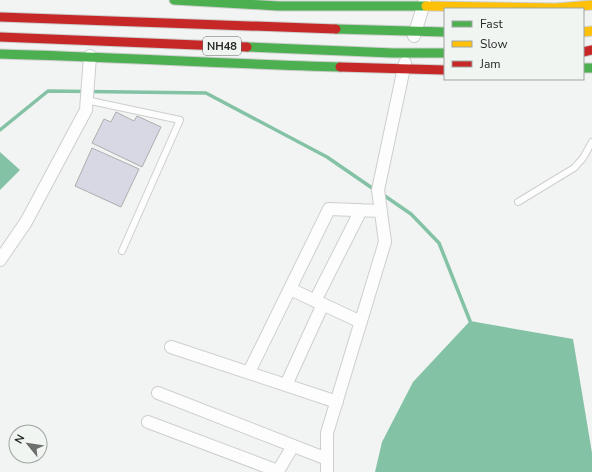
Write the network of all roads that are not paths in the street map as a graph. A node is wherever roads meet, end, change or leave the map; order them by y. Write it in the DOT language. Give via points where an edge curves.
graph roads {
  1 [pos="174,0"];
  2 [pos="425,3"];
  3 [pos="592,5"];
  4 [pos="0,17"];
  5 [pos="415,32"];
  6 [pos="444,32"];
  7 [pos="0,37"];
  8 [pos="408,53"];
  9 [pos="444,53"];
  10 [pos="0,54"];
  11 [pos="90,56"];
  12 [pos="403,69"];
  13 [pos="444,70"];
  14 [pos="86,100"];
  15 [pos="592,142"];
  16 [pos="379,201"];
  17 [pos="518,202"];
  18 [pos="361,210"];
  19 [pos="122,251"];
  20 [pos="0,260"];
  21 [pos="290,289"];
  22 [pos="319,303"];
  23 [pos="361,322"];
  24 [pos="171,347"];
  25 [pos="249,372"];
  26 [pos="286,385"];
  27 [pos="158,393"];
  28 [pos="337,402"];
  29 [pos="148,422"];
  30 [pos="293,446"];
  31 [pos="327,459"];
  32 [pos="327,472"];
  1 -- 2 [label="main road" via="278,6"];
  2 -- 3 [label="main road" via="556,8"];
  2 -- 5 [label="street"];
  4 -- 5 [label="main road, NH48"];
  5 -- 6 [label="main road, NH48"];
  5 -- 8 [label="street"];
  7 -- 8 [label="main road, NH48"];
  8 -- 9 [label="main road, NH48"];
  8 -- 12 [label="street"];
  10 -- 11 [label="main road"];
  11 -- 12 [label="main road" via="231,64"];
  11 -- 14 [label="street"];
  12 -- 13 [label="main road"];
  12 -- 16 [label="street"];
  14 -- 19 [label="lane" via="180,120"];
  14 -- 20 [label="street" via="86,110 26,222"];
  15 -- 17 [label="lane" via="574,168"];
  16 -- 18 [label="street"];
  16 -- 23 [label="street" via="385,242"];
  18 -- 21 [label="street" via="329,209"];
  18 -- 22 [label="street"];
  21 -- 22 [label="street"];
  21 -- 25 [label="street"];
  22 -- 23 [label="street"];
  22 -- 26 [label="street"];
  23 -- 28 [label="street"];
  24 -- 25 [label="street"];
  25 -- 26 [label="street"];
  26 -- 28 [label="street"];
  27 -- 30 [label="street"];
  28 -- 31 [label="street" via="327,434"];
  29 -- 30 [label="street" via="278,471"];
  30 -- 31 [label="street"];
  31 -- 32 [label="street"];
}
